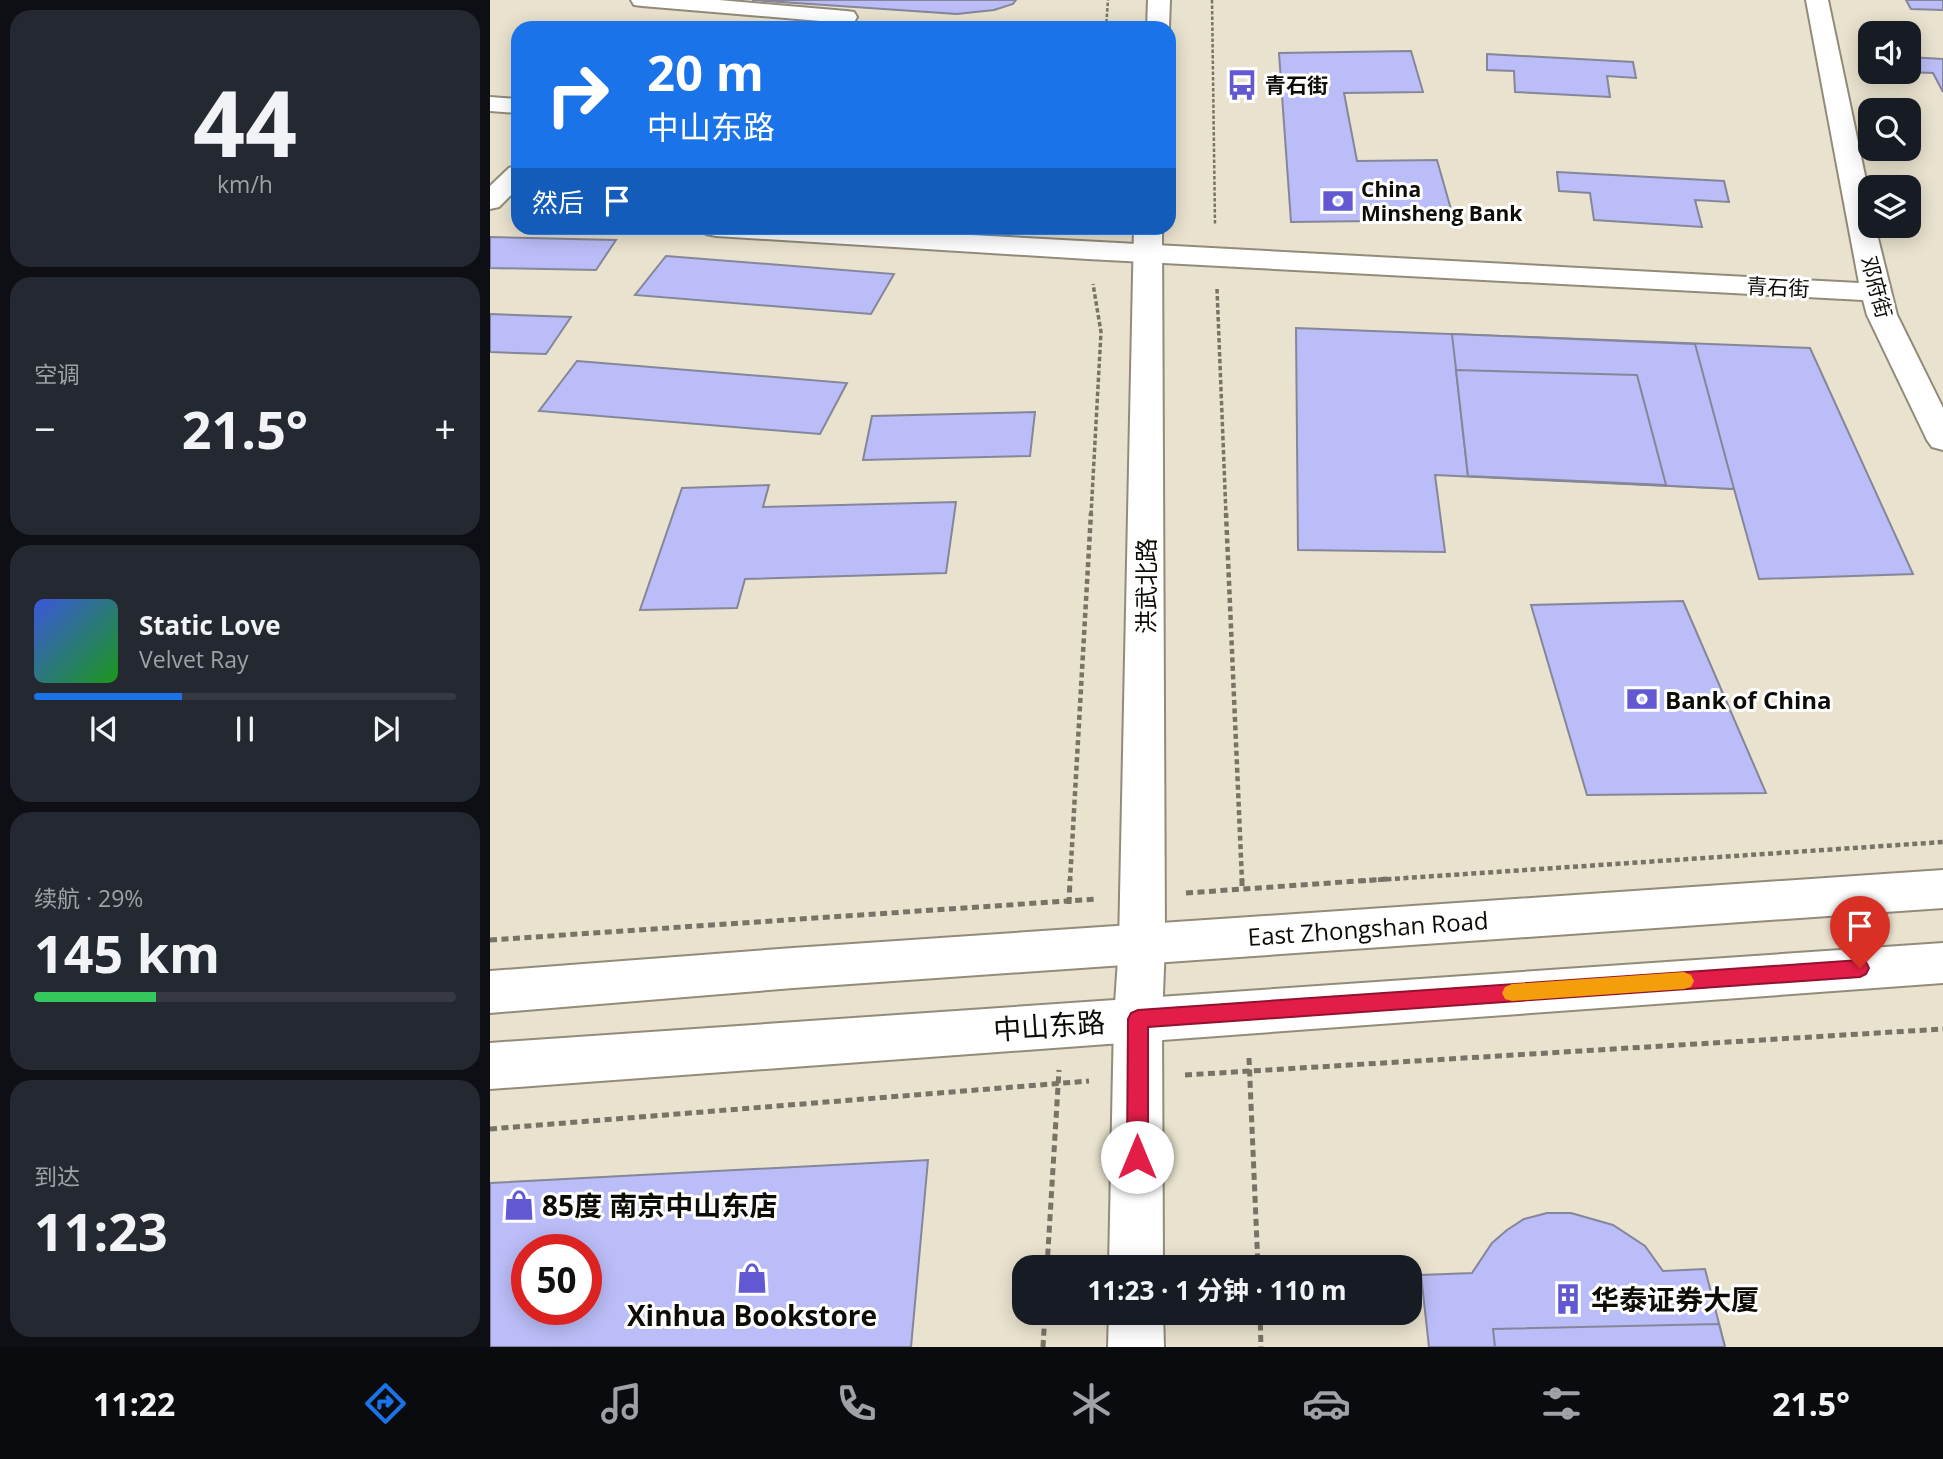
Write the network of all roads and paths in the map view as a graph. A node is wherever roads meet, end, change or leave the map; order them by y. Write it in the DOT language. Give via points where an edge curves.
graph roads {
  1 [pos="642,0"];
  2 [pos="1108,0"];
  3 [pos="1159,0"];
  4 [pos="1212,0"];
  5 [pos="1818,0"];
  6 [pos="844,21"];
  7 [pos="1106,21"];
  8 [pos="1158,21"];
  9 [pos="490,104"];
  10 [pos="511,106"];
  11 [pos="511,185"];
  12 [pos="496,210"];
  13 [pos="829,235"];
  14 [pos="1147,241"];
  15 [pos="1088,251"];
  16 [pos="1216,257"];
  17 [pos="1875,292"];
  18 [pos="1943,440"];
  19 [pos="1943,842"];
  20 [pos="1242,889"];
  21 [pos="1943,889"];
  22 [pos="1176,893"];
  23 [pos="1109,898"];
  24 [pos="1069,901"];
  25 [pos="1243,902"];
  26 [pos="1068,914"];
  27 [pos="490,940"];
  28 [pos="1142,944"];
  29 [pos="1943,963"];
  30 [pos="490,992"];
  31 [pos="1138,1019"];
  32 [pos="1943,1029"];
  33 [pos="1249,1045"];
  34 [pos="1059,1057"];
  35 [pos="490,1066"];
  36 [pos="1250,1072"];
  37 [pos="1181,1075"];
  38 [pos="1099,1080"];
  39 [pos="1058,1083"];
  40 [pos="490,1129"];
  41 [pos="1048,1255"];
  42 [pos="1136,1255"];
  43 [pos="1258,1255"];
  44 [pos="1044,1325"];
  45 [pos="1136,1325"];
  46 [pos="1260,1325"];
  47 [pos="1043,1347"];
  48 [pos="1136,1347"];
  49 [pos="1261,1347"];
  1 -- 6 [label="main road" via="846,17"];
  2 -- 7 [label="path"];
  3 -- 8 [label="main road"];
  4 -- 16 [label="path"];
  5 -- 17 [label="main road, 邓府街"];
  9 -- 10 [label="main road"];
  11 -- 12 [label="main road"];
  13 -- 15 [label="main road, 青石街"];
  14 -- 15 [label="main road, 青石街"];
  14 -- 16 [label="main road, 青石街"];
  14 -- 28 [label="main road, 洪武北路"];
  15 -- 24 [label="path" via="1101,332"];
  16 -- 17 [label="main road, 青石街"];
  16 -- 20 [label="path"];
  17 -- 18 [label="main road, 邓府街"];
  19 -- 20 [label="path"];
  20 -- 22 [label="path"];
  20 -- 25 [label="path"];
  21 -- 28 [label="main road, East Zhongshan Road"];
  23 -- 24 [label="path"];
  24 -- 26 [label="path"];
  24 -- 27 [label="path"];
  28 -- 30 [label="main road"];
  28 -- 31 [label="main road, 洪武北路"];
  29 -- 31 [label="main road, 中山东路"];
  31 -- 35 [label="main road, 中山东路"];
  31 -- 42 [label="main road, 洪武北路"];
  32 -- 36 [label="path"];
  33 -- 36 [label="path"];
  34 -- 39 [label="path"];
  36 -- 37 [label="path"];
  36 -- 43 [label="path"];
  38 -- 39 [label="path"];
  39 -- 40 [label="path"];
  39 -- 41 [label="path"];
  44 -- 47 [label="path"];
  45 -- 48 [label="main road"];
  46 -- 49 [label="path"];
}
